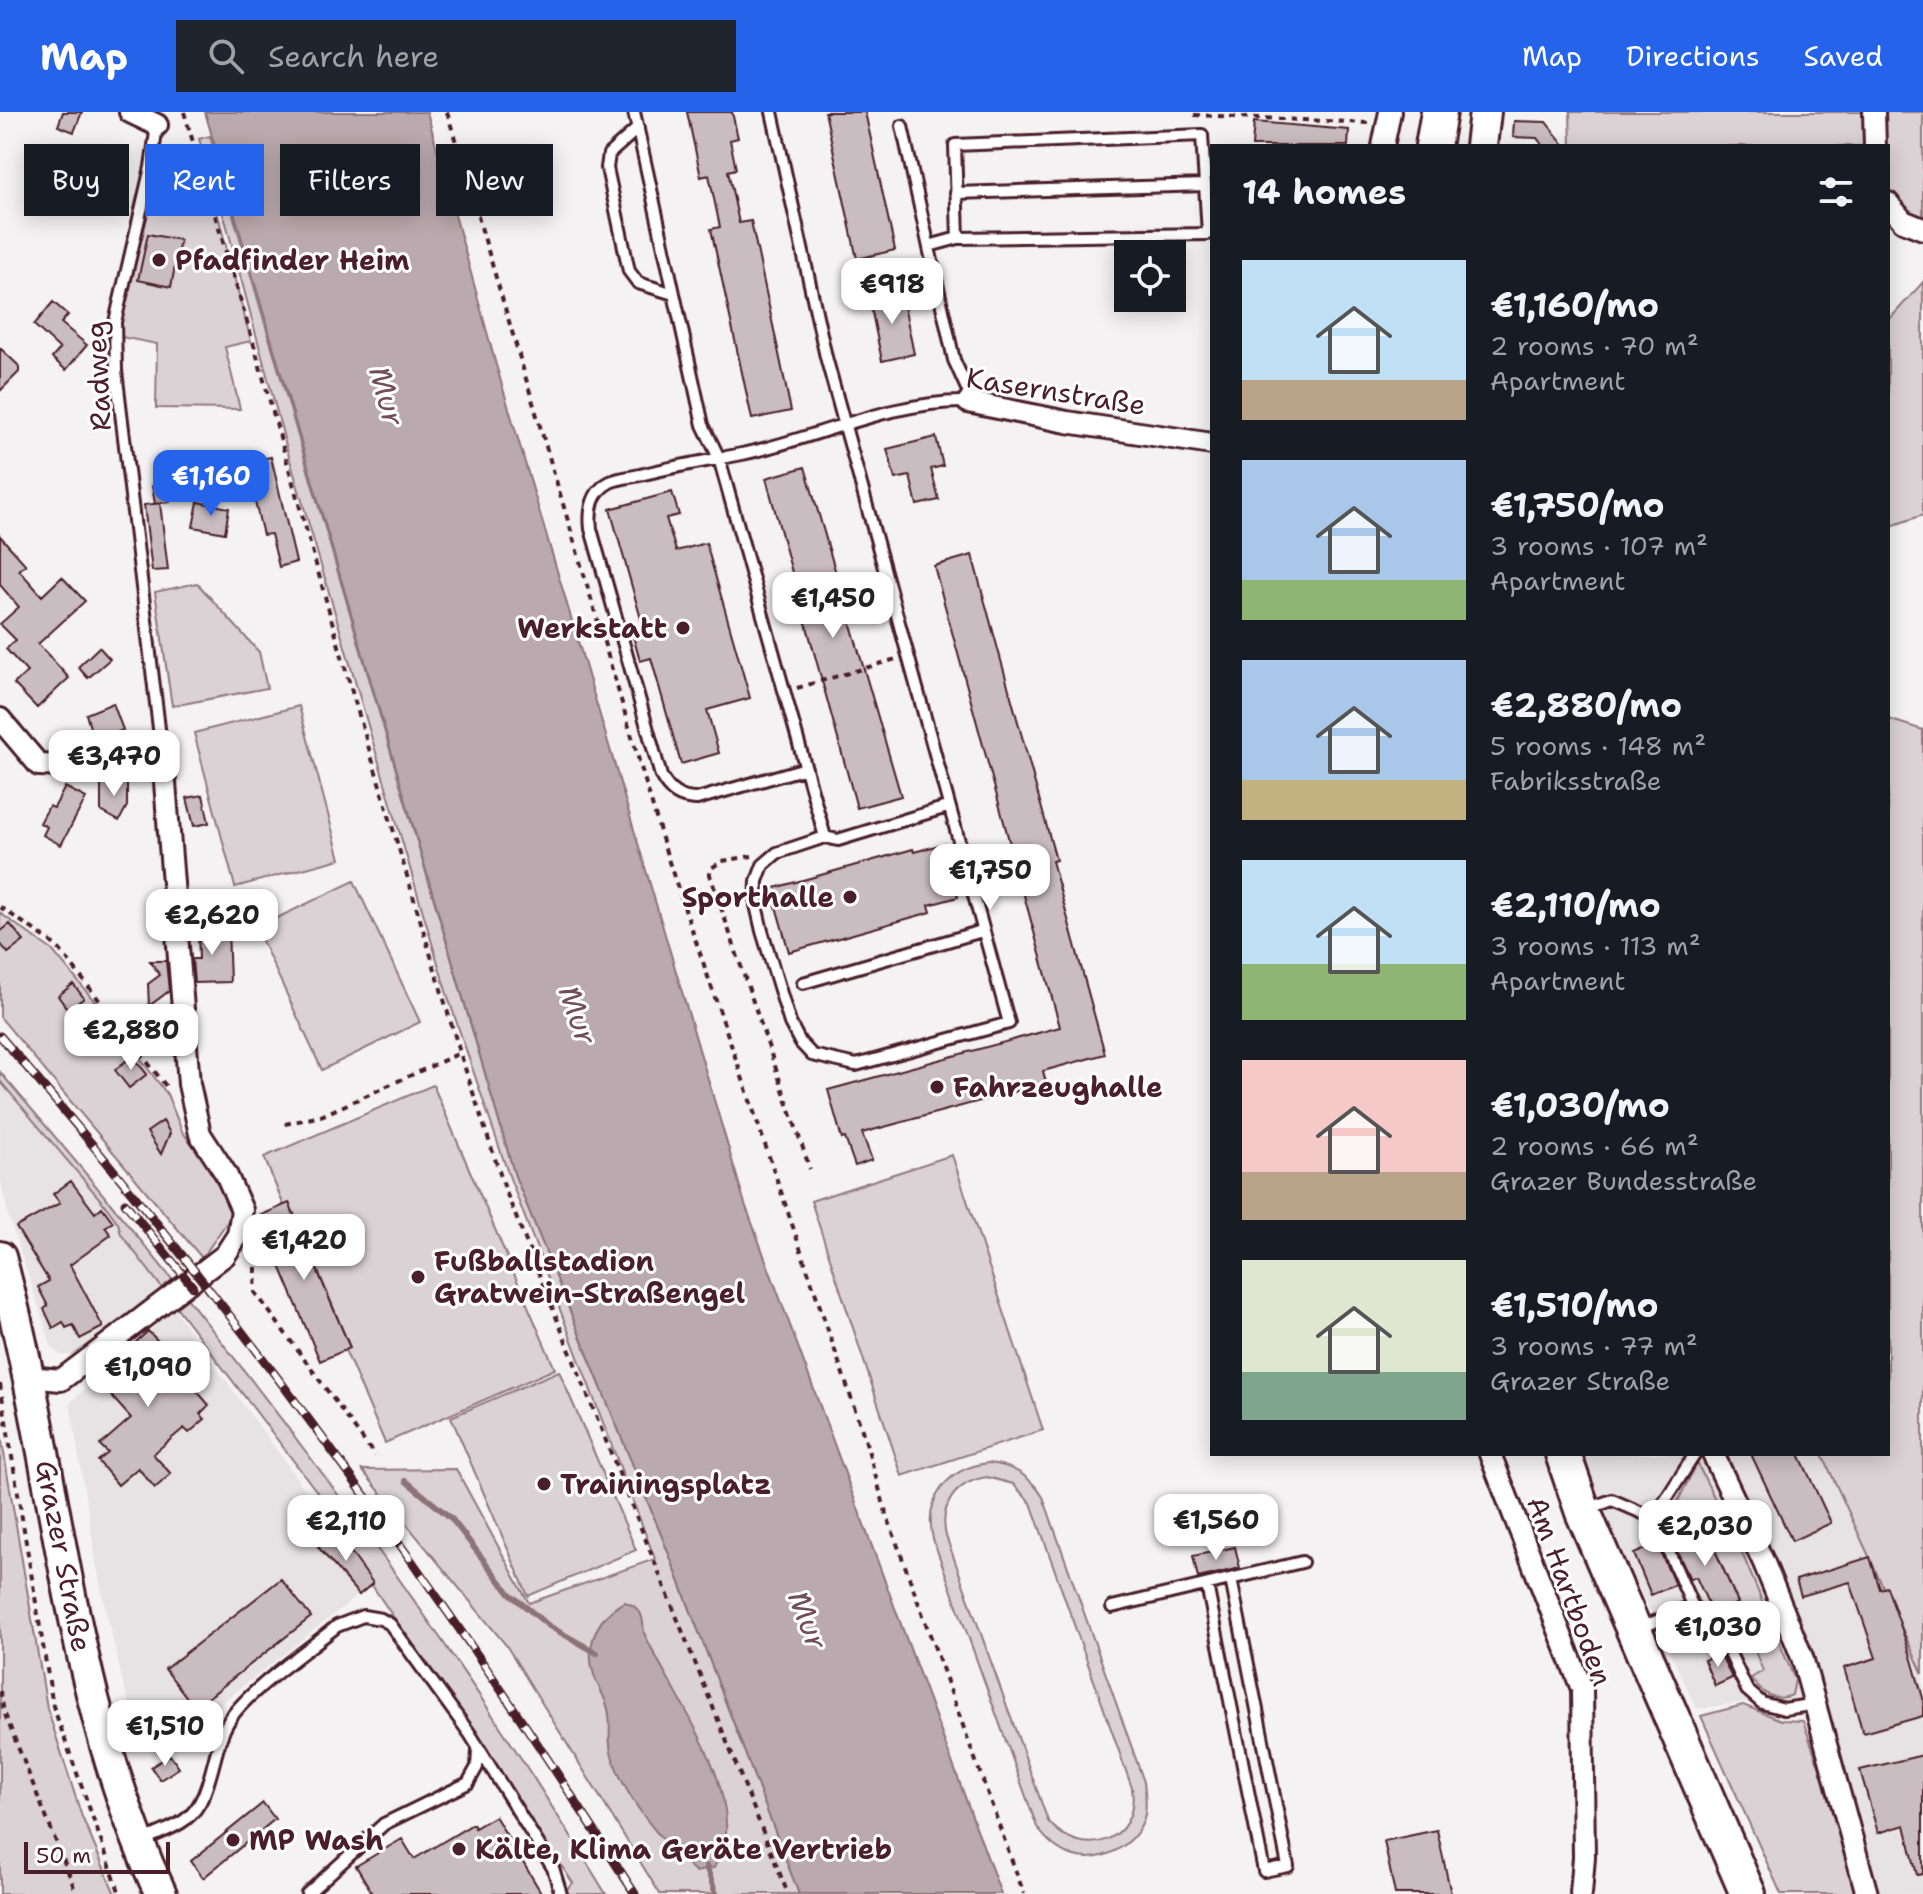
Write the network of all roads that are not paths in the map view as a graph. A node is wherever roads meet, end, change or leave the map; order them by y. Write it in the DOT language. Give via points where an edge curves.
graph roads {
  1 [pos="130,112"];
  2 [pos="634,112"];
  3 [pos="772,112"];
  4 [pos="1439,112"];
  5 [pos="1485,112"];
  6 [pos="1874,112"];
  7 [pos="1389,118"];
  8 [pos="157,125"];
  9 [pos="902,126"];
  10 [pos="638,128"];
  11 [pos="1383,144"];
  12 [pos="1433,144"];
  13 [pos="1481,144"];
  14 [pos="1875,144"];
  15 [pos="1205,185"];
  16 [pos="956,193"];
  17 [pos="1890,205"];
  18 [pos="1923,229"];
  19 [pos="958,238"];
  20 [pos="929,246"];
  21 [pos="674,294"];
  22 [pos="968,402"];
  23 [pos="845,426"];
  24 [pos="1210,444"];
  25 [pos="719,458"];
  26 [pos="0,719"];
  27 [pos="806,768"];
  28 [pos="164,770"];
  29 [pos="947,807"];
  30 [pos="825,837"];
  31 [pos="982,931"];
  32 [pos="803,983"];
  33 [pos="0,1257"];
  34 [pos="14,1380"];
  35 [pos="1491,1456"];
  36 [pos="1564,1456"];
  37 [pos="1694,1456"];
  38 [pos="1714,1456"];
  39 [pos="1583,1512"];
  40 [pos="1654,1518"];
  41 [pos="1302,1562"];
  42 [pos="1231,1579"];
  43 [pos="1207,1585"];
  44 [pos="1692,1605"];
  45 [pos="1112,1607"];
  46 [pos="1636,1631"];
  47 [pos="1816,1704"];
  48 [pos="478,1751"];
  49 [pos="140,1842"];
  50 [pos="161,1894"];
  51 [pos="307,1894"];
  52 [pos="561,1894"];
  53 [pos="1581,1894"];
  54 [pos="1748,1894"];
  55 [pos="1867,1894"];
  1 -- 8 [label="street"];
  2 -- 10 [label="lane"];
  3 -- 23 [label="lane"];
  4 -- 12 [label="main road"];
  5 -- 13 [label="main road"];
  6 -- 14 [label="street"];
  7 -- 11 [label="street"];
  8 -- 28 [label="lane, Radweg" via="115,322 116,371"];
  9 -- 20 [label="lane"];
  10 -- 21 [label="lane"];
  10 -- 21 [label="lane" via="609,154 607,168 629,271 638,283"];
  15 -- 16 [label="lane"];
  15 -- 16 [label="lane" via="1202,135 955,145"];
  15 -- 19 [label="lane" via="1208,234"];
  16 -- 19 [label="lane"];
  17 -- 18 [label="street" via="1903,221"];
  19 -- 20 [label="lane"];
  20 -- 22 [label="lane"];
  21 -- 25 [label="lane" via="703,425"];
  22 -- 23 [label="lane, Kasernstraße" via="933,404"];
  22 -- 24 [label="street, Kasernstraße"];
  23 -- 25 [label="lane, Kasernstraße"];
  23 -- 29 [label="lane"];
  25 -- 27 [label="lane"];
  25 -- 27 [label="lane, Kasernstraße" via="611,482 592,502 591,529 668,788 685,799 697,799"];
  26 -- 28 [label="street" via="39,765"];
  27 -- 30 [label="lane"];
  28 -- 34 [label="street" via="189,1084 200,1134 242,1210 238,1235 225,1255 61,1380"];
  29 -- 30 [label="lane" via="838,840"];
  29 -- 31 [label="lane"];
  30 -- 31 [label="lane" via="777,853 763,865 757,881 759,918 790,1023 812,1055 856,1065 1009,1023"];
  31 -- 32 [label="lane"];
  33 -- 34 [label="main road, Grazer Straße"];
  34 -- 49 [label="main road, Grazer Straße" via="92,1695"];
  35 -- 53 [label="street, Am Hartboden" via="1582,1689"];
  36 -- 39 [label="main road"];
  37 -- 40 [label="lane"];
  38 -- 47 [label="street" via="1778,1594"];
  39 -- 40 [label="lane" via="1612,1500"];
  39 -- 46 [label="main road"];
  40 -- 44 [label="lane"];
  41 -- 42 [label="lane"];
  42 -- 43 [label="lane"];
  42 -- 43 [label="lane" via="1288,1866 1264,1871"];
  43 -- 45 [label="lane"];
  44 -- 46 [label="lane"];
  44 -- 47 [label="lane" via="1719,1630 1755,1698 1784,1709"];
  46 -- 54 [label="main road"];
  47 -- 55 [label="street"];
  48 -- 49 [label="lane" via="390,1624 371,1616 352,1618 246,1701 230,1719 206,1789 187,1819"];
  48 -- 51 [label="lane" via="468,1783 384,1824"];
  48 -- 52 [label="lane" via="553,1868"];
  49 -- 50 [label="main road, Grazer Straße"];
}
